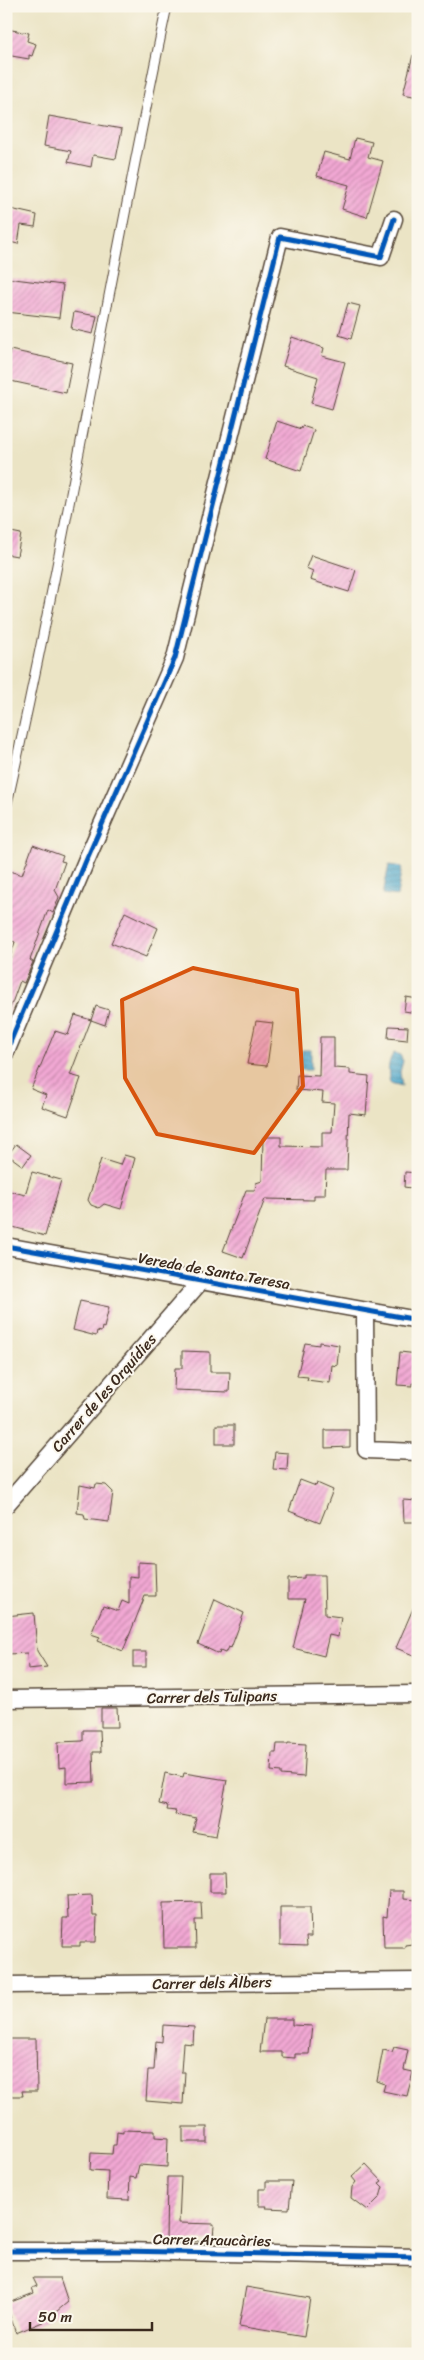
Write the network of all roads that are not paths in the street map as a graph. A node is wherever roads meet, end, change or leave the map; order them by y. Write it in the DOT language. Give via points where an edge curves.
graph roads {
  1 [pos="167,6"];
  2 [pos="394,218"];
  3 [pos="6,808"];
  4 [pos="6,1052"];
  5 [pos="6,1246"];
  6 [pos="201,1281"];
  7 [pos="365,1311"];
  8 [pos="418,1320"];
  9 [pos="418,1452"];
  10 [pos="6,1504"];
  11 [pos="418,1694"];
  12 [pos="6,1699"];
  13 [pos="418,1981"];
  14 [pos="6,1985"];
  15 [pos="6,2252"];
  16 [pos="418,2257"];
  1 -- 3 [label="lane" via="42,649"];
  2 -- 4 [label="street" via="381,257 280,237 175,658"];
  5 -- 6 [label="street, Vereda de Santa Teresa"];
  6 -- 7 [label="street, Vereda de Santa Teresa"];
  6 -- 10 [label="street, Carrer de les Orquídies"];
  7 -- 8 [label="street, Vereda de Santa Teresa"];
  7 -- 9 [label="street" via="366,1450"];
  11 -- 12 [label="street, Carrer dels Tulipans"];
  13 -- 14 [label="street, Carrer dels Àlbers"];
  15 -- 16 [label="street, Carrer Araucàries" via="132,2251"];
}
